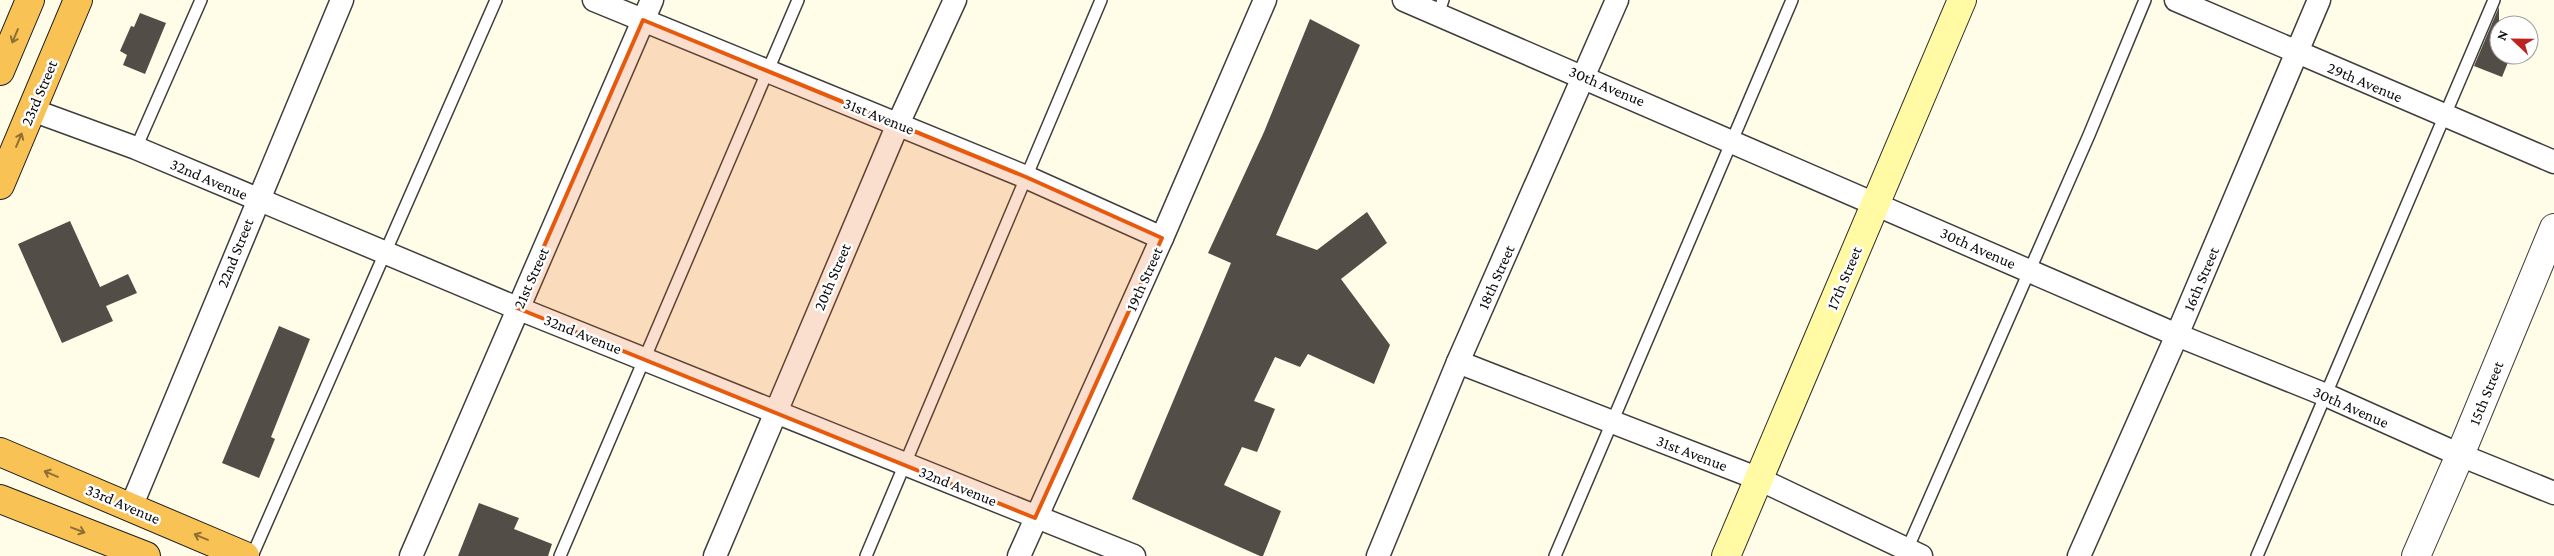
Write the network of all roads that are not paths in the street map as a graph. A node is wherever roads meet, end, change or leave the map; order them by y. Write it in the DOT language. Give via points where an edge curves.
graph roads {
  1 [pos="30,0"];
  2 [pos="78,0"];
  3 [pos="201,0"];
  4 [pos="342,0"];
  5 [pos="496,0"];
  6 [pos="594,0"];
  7 [pos="652,0"];
  8 [pos="798,0"];
  9 [pos="955,0"];
  10 [pos="1101,0"];
  11 [pos="1264,0"];
  12 [pos="1404,0"];
  13 [pos="1617,0"];
  14 [pos="1792,0"];
  15 [pos="1962,0"];
  16 [pos="2145,0"];
  17 [pos="2176,0"];
  18 [pos="2319,0"];
  19 [pos="2494,0"];
  20 [pos="1440,7"];
  21 [pos="643,20"];
  22 [pos="2297,52"];
  23 [pos="767,70"];
  24 [pos="0,71"];
  25 [pos="1584,76"];
  26 [pos="32,110"];
  27 [pos="2445,116"];
  28 [pos="898,124"];
  29 [pos="1731,140"];
  30 [pos="136,148"];
  31 [pos="2554,162"];
  32 [pos="1026,177"];
  33 [pos="0,185"];
  34 [pos="258,199"];
  35 [pos="1876,203"];
  36 [pos="2554,228"];
  37 [pos="1162,238"];
  38 [pos="385,252"];
  39 [pos="2028,270"];
  40 [pos="517,308"];
  41 [pos="2177,335"];
  42 [pos="644,359"];
  43 [pos="1458,362"];
  44 [pos="2326,395"];
  45 [pos="774,412"];
  46 [pos="1611,422"];
  47 [pos="0,452"];
  48 [pos="2460,456"];
  49 [pos="904,465"];
  50 [pos="1758,479"];
  51 [pos="2554,493"];
  52 [pos="0,499"];
  53 [pos="131,507"];
  54 [pos="1035,518"];
  55 [pos="1911,554"];
  56 [pos="146,556"];
  57 [pos="245,556"];
  58 [pos="252,556"];
  59 [pos="411,556"];
  60 [pos="560,556"];
  61 [pos="714,556"];
  62 [pos="866,556"];
  63 [pos="1019,556"];
  64 [pos="1134,556"];
  65 [pos="1378,556"];
  66 [pos="1555,556"];
  67 [pos="1726,556"];
  68 [pos="2079,556"];
  69 [pos="2257,556"];
  70 [pos="2416,556"];
  1 -- 24 [label="highway, one-way"];
  2 -- 26 [label="highway, 23rd Street"];
  3 -- 30 [label="lane"];
  4 -- 34 [label="street, 22nd Street"];
  5 -- 38 [label="lane"];
  6 -- 21 [label="street, 31st Avenue"];
  7 -- 21 [label="street, 21st Street"];
  8 -- 23 [label="lane"];
  9 -- 28 [label="street, 20th Street"];
  10 -- 32 [label="lane"];
  11 -- 37 [label="street, 19th Street"];
  12 -- 20 [label="street, 30th Avenue"];
  13 -- 25 [label="street, 18th Street"];
  14 -- 29 [label="lane"];
  15 -- 35 [label="main road, 17th Street"];
  16 -- 39 [label="lane"];
  17 -- 22 [label="street, 29th Avenue"];
  18 -- 22 [label="street, 16th Street"];
  19 -- 27 [label="lane"];
  20 -- 25 [label="street, 30th Avenue"];
  21 -- 23 [label="street, 31st Avenue"];
  21 -- 40 [label="street, 21st Street"];
  22 -- 27 [label="street, 29th Avenue"];
  22 -- 41 [label="street, 16th Street"];
  23 -- 28 [label="street, 31st Avenue"];
  23 -- 42 [label="lane"];
  25 -- 29 [label="street, 30th Avenue"];
  25 -- 43 [label="street, 18th Street"];
  26 -- 30 [label="street, 32nd Avenue"];
  33 -- 26 [label="highway, 23rd Street, one-way"];
  27 -- 31 [label="street, 29th Avenue"];
  27 -- 44 [label="lane"];
  28 -- 32 [label="street, 31st Avenue"];
  28 -- 45 [label="street, 20th Street"];
  29 -- 35 [label="street, 30th Avenue"];
  29 -- 46 [label="lane"];
  30 -- 34 [label="street, 32nd Avenue"];
  32 -- 37 [label="street, 31st Avenue"];
  32 -- 49 [label="lane"];
  34 -- 38 [label="street, 32nd Avenue"];
  34 -- 53 [label="street, 22nd Street"];
  35 -- 39 [label="street, 30th Avenue"];
  35 -- 50 [label="main road, 17th Street"];
  36 -- 48 [label="street, 15th Street"];
  37 -- 54 [label="street, 19th Street"];
  38 -- 40 [label="street, 32nd Avenue"];
  38 -- 58 [label="lane"];
  39 -- 41 [label="street, 30th Avenue"];
  39 -- 55 [label="lane"];
  40 -- 42 [label="street, 32nd Avenue"];
  40 -- 59 [label="street, 21st Street"];
  41 -- 44 [label="street, 30th Avenue"];
  41 -- 68 [label="street, 16th Street"];
  42 -- 45 [label="street, 32nd Avenue"];
  42 -- 60 [label="lane"];
  43 -- 46 [label="street, 31st Avenue"];
  43 -- 65 [label="street, 18th Street"];
  44 -- 48 [label="street, 30th Avenue"];
  44 -- 69 [label="lane"];
  45 -- 49 [label="street, 32nd Avenue"];
  45 -- 61 [label="street, 20th Street"];
  46 -- 50 [label="street, 31st Avenue"];
  46 -- 66 [label="lane"];
  53 -- 47 [label="highway, 33rd Avenue, one-way"];
  48 -- 51 [label="street, 30th Avenue"];
  48 -- 70 [label="street, 15th Street"];
  49 -- 54 [label="street, 32nd Avenue"];
  49 -- 62 [label="lane"];
  50 -- 55 [label="street, 31st Avenue"];
  50 -- 67 [label="main road, 17th Street"];
  52 -- 56 [label="highway, one-way"];
  57 -- 53 [label="highway, 33rd Avenue, one-way"];
  54 -- 63 [label="street, 19th Street"];
  54 -- 64 [label="street, 32nd Avenue"];
}
